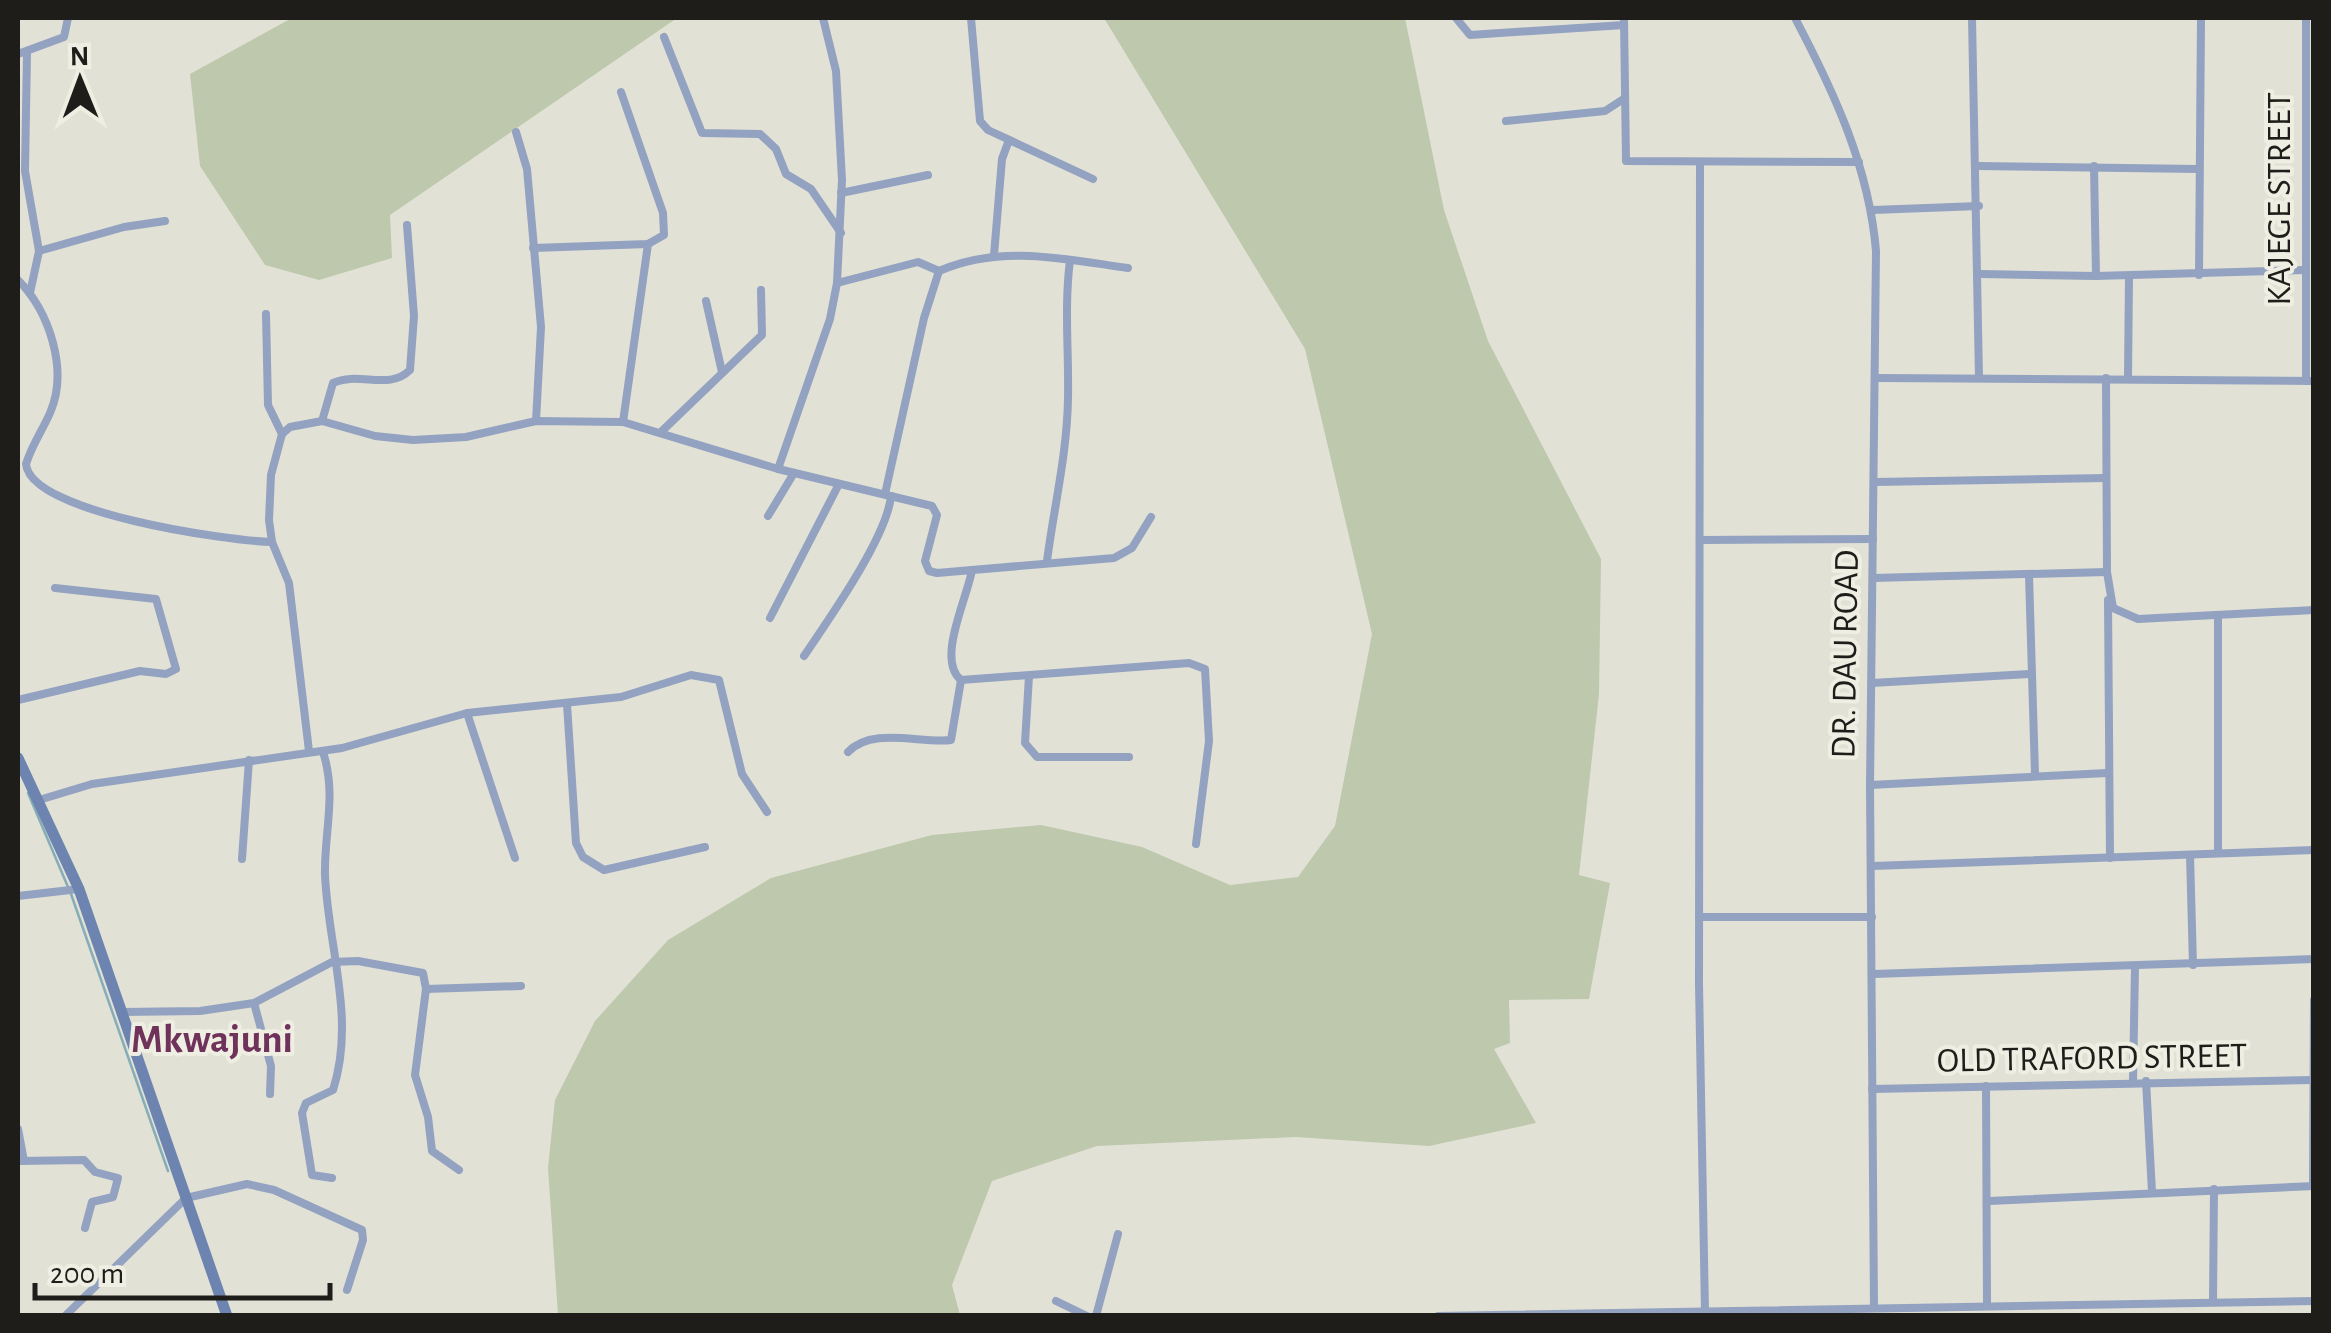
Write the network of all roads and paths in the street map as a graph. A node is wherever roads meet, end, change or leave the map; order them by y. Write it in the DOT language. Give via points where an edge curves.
graph roads {
  1 [pos="68,18"];
  2 [pos="823,18"];
  3 [pos="972,18"];
  4 [pos="1456,18"];
  5 [pos="1798,18"];
  6 [pos="1972,18"];
  7 [pos="2201,18"];
  8 [pos="2306,18"];
  9 [pos="1624,21"];
  10 [pos="664,37"];
  11 [pos="22,53"];
  12 [pos="621,92"];
  13 [pos="1625,98"];
  14 [pos="1506,122"];
  15 [pos="516,132"];
  16 [pos="1009,140"];
  17 [pos="1859,162"];
  18 [pos="1700,164"];
  19 [pos="1978,166"];
  20 [pos="2094,166"];
  21 [pos="2198,169"];
  22 [pos="928,175"];
  23 [pos="1093,179"];
  24 [pos="842,193"];
  25 [pos="1978,206"];
  26 [pos="1873,210"];
  27 [pos="2309,215"];
  28 [pos="166,222"];
  29 [pos="406,225"];
  30 [pos="842,233"];
  31 [pos="648,244"];
  32 [pos="533,248"];
  33 [pos="39,251"];
  34 [pos="994,255"];
  35 [pos="1070,260"];
  36 [pos="1128,268"];
  37 [pos="2306,270"];
  38 [pos="940,271"];
  39 [pos="1980,274"];
  40 [pos="2200,275"];
  41 [pos="2096,276"];
  42 [pos="2129,276"];
  43 [pos="18,280"];
  44 [pos="837,283"];
  45 [pos="762,290"];
  46 [pos="30,293"];
  47 [pos="706,301"];
  48 [pos="266,314"];
  49 [pos="722,372"];
  50 [pos="1877,378"];
  51 [pos="1979,378"];
  52 [pos="2106,378"];
  53 [pos="2128,378"];
  54 [pos="2310,381"];
  55 [pos="322,420"];
  56 [pos="536,421"];
  57 [pos="623,422"];
  58 [pos="662,431"];
  59 [pos="282,434"];
  60 [pos="778,469"];
  61 [pos="794,473"];
  62 [pos="2106,478"];
  63 [pos="1875,482"];
  64 [pos="839,484"];
  65 [pos="888,495"];
  66 [pos="768,516"];
  67 [pos="1151,517"];
  68 [pos="1874,539"];
  69 [pos="1700,540"];
  70 [pos="272,542"];
  71 [pos="1047,561"];
  72 [pos="972,570"];
  73 [pos="2107,572"];
  74 [pos="2029,575"];
  75 [pos="1873,578"];
  76 [pos="55,588"];
  77 [pos="2108,600"];
  78 [pos="2314,610"];
  79 [pos="2218,616"];
  80 [pos="770,618"];
  81 [pos="804,656"];
  82 [pos="2029,674"];
  83 [pos="1028,676"];
  84 [pos="960,680"];
  85 [pos="1872,683"];
  86 [pos="18,700"];
  87 [pos="568,704"];
  88 [pos="467,712"];
  89 [pos="310,751"];
  90 [pos="323,752"];
  91 [pos="848,752"];
  92 [pos="1129,757"];
  93 [pos="18,758"];
  94 [pos="249,760"];
  95 [pos="2107,773"];
  96 [pos="2035,774"];
  97 [pos="1870,785"];
  98 [pos="39,800"];
  99 [pos="767,812"];
  100 [pos="1196,844"];
  101 [pos="705,847"];
  102 [pos="2314,850"];
  103 [pos="2218,852"];
  104 [pos="2190,855"];
  105 [pos="515,858"];
  106 [pos="2110,858"];
  107 [pos="242,860"];
  108 [pos="1873,866"];
  109 [pos="79,889"];
  110 [pos="18,896"];
  111 [pos="1698,917"];
  112 [pos="1872,917"];
  113 [pos="2314,959"];
  114 [pos="332,962"];
  115 [pos="2192,966"];
  116 [pos="2134,967"];
  117 [pos="1874,974"];
  118 [pos="521,986"];
  119 [pos="426,990"];
  120 [pos="2314,1000"];
  121 [pos="254,1003"];
  122 [pos="122,1012"];
  123 [pos="2313,1080"];
  124 [pos="2133,1081"];
  125 [pos="2146,1081"];
  126 [pos="1986,1086"];
  127 [pos="1872,1089"];
  128 [pos="270,1094"];
  129 [pos="18,1129"];
  130 [pos="21,1161"];
  131 [pos="460,1170"];
  132 [pos="332,1178"];
  133 [pos="2313,1186"];
  134 [pos="2214,1189"];
  135 [pos="2152,1192"];
  136 [pos="186,1198"];
  137 [pos="1989,1201"];
  138 [pos="86,1228"];
  139 [pos="1118,1234"];
  140 [pos="346,1290"];
  141 [pos="1056,1301"];
  142 [pos="2213,1301"];
  143 [pos="2256,1301"];
  144 [pos="2314,1301"];
  145 [pos="2158,1302"];
  146 [pos="1982,1304"];
  147 [pos="1874,1308"];
  148 [pos="1705,1312"];
  149 [pos="1780,1314"];
  150 [pos="65,1316"];
  151 [pos="227,1316"];
  152 [pos="1087,1316"];
  153 [pos="1096,1316"];
  154 [pos="1438,1316"];
  155 [pos="1977,1316"];
  156 [pos="2159,1316"];
  157 [pos="2256,1316"];
  1 -- 11 [label="street" via="64,37"];
  2 -- 24 [label="street" via="836,71"];
  3 -- 16 [label="street" via="977,114 988,130"];
  4 -- 9 [label="street" via="1470,35"];
  5 -- 17 [label="street, DR. DAU ROAD"];
  6 -- 19 [label="street"];
  7 -- 21 [label="street"];
  8 -- 27 [label="street, KAJEGE STREET"];
  9 -- 13 [label="street"];
  10 -- 30 [label="street" via="702,133 760,134 786,174 811,189"];
  11 -- 33 [label="street" via="26,171"];
  12 -- 31 [label="street" via="663,212 664,235"];
  13 -- 14 [label="street" via="1605,111"];
  13 -- 18 [label="street" via="1626,161"];
  15 -- 32 [label="street" via="527,168"];
  16 -- 23 [label="street"];
  16 -- 34 [label="street"];
  17 -- 18 [label="street"];
  17 -- 26 [label="street, DR. DAU ROAD"];
  18 -- 69 [label="street"];
  19 -- 20 [label="street"];
  19 -- 25 [label="street"];
  20 -- 21 [label="street"];
  20 -- 41 [label="street"];
  21 -- 40 [label="street"];
  22 -- 24 [label="street"];
  24 -- 30 [label="street"];
  25 -- 26 [label="street"];
  25 -- 39 [label="street"];
  26 -- 50 [label="street, DR. DAU ROAD"];
  27 -- 37 [label="street, KAJEGE STREET"];
  28 -- 33 [label="street"];
  29 -- 55 [label="street" via="414,316 410,370 392,381 333,383"];
  30 -- 44 [label="street"];
  31 -- 32 [label="street"];
  31 -- 57 [label="street"];
  32 -- 56 [label="street" via="542,354"];
  33 -- 46 [label="street"];
  34 -- 35 [label="street"];
  34 -- 38 [label="street"];
  35 -- 36 [label="street"];
  35 -- 71 [label="street" via="1064,448"];
  37 -- 40 [label="street"];
  37 -- 54 [label="street, KAJEGE STREET"];
  38 -- 44 [label="street" via="918,262"];
  38 -- 65 [label="street"];
  39 -- 41 [label="street"];
  39 -- 51 [label="street"];
  40 -- 42 [label="street"];
  41 -- 42 [label="street"];
  42 -- 53 [label="street"];
  43 -- 46 [label="street"];
  44 -- 60 [label="street"];
  45 -- 49 [label="street" via="762,335"];
  46 -- 70 [label="street" via="48,326 57,388 30,450 30,476 50,491 163,528"];
  47 -- 49 [label="street"];
  48 -- 59 [label="street" via="268,405"];
  49 -- 58 [label="street"];
  50 -- 51 [label="street"];
  50 -- 63 [label="street, DR. DAU ROAD"];
  51 -- 52 [label="street"];
  52 -- 53 [label="street"];
  52 -- 62 [label="street"];
  53 -- 54 [label="street"];
  55 -- 56 [label="street" via="413,440 466,437"];
  55 -- 59 [label="street"];
  56 -- 57 [label="street"];
  57 -- 58 [label="street"];
  58 -- 60 [label="street"];
  59 -- 70 [label="street" via="268,494"];
  60 -- 61 [label="street"];
  61 -- 64 [label="street"];
  61 -- 66 [label="street"];
  62 -- 63 [label="street"];
  62 -- 73 [label="street"];
  63 -- 68 [label="street, DR. DAU ROAD"];
  64 -- 65 [label="street"];
  64 -- 80 [label="street"];
  65 -- 72 [label="street" via="935,509 929,571"];
  65 -- 81 [label="street" via="887,514 862,564"];
  67 -- 71 [label="street" via="1124,554"];
  68 -- 69 [label="street"];
  68 -- 75 [label="street, DR. DAU ROAD"];
  69 -- 111 [label="street"];
  70 -- 89 [label="street" via="289,582"];
  71 -- 72 [label="street"];
  72 -- 84 [label="street" via="950,648 950,666"];
  73 -- 74 [label="street"];
  73 -- 77 [label="street"];
  74 -- 75 [label="street"];
  74 -- 82 [label="street"];
  75 -- 85 [label="street, DR. DAU ROAD"];
  76 -- 86 [label="street" via="156,599 176,669"];
  77 -- 79 [label="street" via="2128,618"];
  77 -- 95 [label="street"];
  78 -- 79 [label="street"];
  79 -- 103 [label="street"];
  82 -- 85 [label="street"];
  82 -- 96 [label="street"];
  83 -- 84 [label="street"];
  83 -- 92 [label="street" via="1030,751 1038,757"];
  83 -- 100 [label="street" via="1188,663 1205,669 1209,741"];
  84 -- 91 [label="street" via="951,740 878,740"];
  85 -- 97 [label="street, DR. DAU ROAD"];
  87 -- 88 [label="street"];
  87 -- 99 [label="street" via="643,692 668,679 719,680 742,774"];
  87 -- 101 [label="street" via="573,828 583,857 604,870"];
  88 -- 90 [label="street"];
  88 -- 105 [label="street"];
  89 -- 90 [label="street"];
  89 -- 94 [label="street"];
  90 -- 114 [label="street" via="333,793 325,878"];
  93 -- 98 [label="main road"];
  94 -- 98 [label="street" via="92,784"];
  94 -- 107 [label="street"];
  95 -- 96 [label="street"];
  95 -- 106 [label="street"];
  96 -- 97 [label="street"];
  97 -- 108 [label="street, DR. DAU ROAD"];
  98 -- 109 [label="main road"];
  102 -- 103 [label="street"];
  103 -- 104 [label="street"];
  104 -- 106 [label="street"];
  104 -- 115 [label="street"];
  106 -- 108 [label="street"];
  108 -- 112 [label="street, DR. DAU ROAD"];
  109 -- 110 [label="street"];
  109 -- 122 [label="main road"];
  111 -- 112 [label="street"];
  111 -- 148 [label="street"];
  112 -- 117 [label="street, DR. DAU ROAD"];
  113 -- 115 [label="street"];
  114 -- 119 [label="street" via="420,972"];
  114 -- 121 [label="street"];
  114 -- 132 [label="street" via="344,1031 338,1075 333,1090 306,1103 302,1113 312,1175"];
  115 -- 116 [label="street"];
  116 -- 117 [label="street"];
  116 -- 124 [label="street"];
  117 -- 127 [label="street, DR. DAU ROAD"];
  118 -- 119 [label="street"];
  119 -- 131 [label="street" via="416,1084 432,1151"];
  120 -- 123 [label="street"];
  121 -- 122 [label="street"];
  121 -- 128 [label="street" via="271,1066"];
  122 -- 136 [label="main road"];
  123 -- 125 [label="street, OLD TRAFORD STREET"];
  123 -- 133 [label="street"];
  124 -- 125 [label="street, OLD TRAFORD STREET"];
  124 -- 126 [label="street, OLD TRAFORD STREET"];
  125 -- 135 [label="street"];
  126 -- 127 [label="street, OLD TRAFORD STREET"];
  126 -- 137 [label="street"];
  127 -- 147 [label="street, DR. DAU ROAD"];
  129 -- 130 [label="street"];
  130 -- 138 [label="street" via="84,1160 92,1171 118,1178 113,1197 92,1202"];
  133 -- 134 [label="street"];
  134 -- 135 [label="street"];
  134 -- 142 [label="street"];
  135 -- 137 [label="street"];
  136 -- 140 [label="street" via="246,1184 355,1224 364,1234"];
  136 -- 150 [label="street"];
  136 -- 151 [label="main road"];
  137 -- 146 [label="street"];
  139 -- 153 [label="street"];
  141 -- 152 [label="street"];
  142 -- 143 [label="street"];
  142 -- 145 [label="street"];
  143 -- 144 [label="street"];
  143 -- 157 [label="street"];
  145 -- 146 [label="street"];
  145 -- 156 [label="street"];
  146 -- 147 [label="street"];
  146 -- 155 [label="street"];
  147 -- 149 [label="street"];
  148 -- 149 [label="street"];
  148 -- 154 [label="street"];
}
